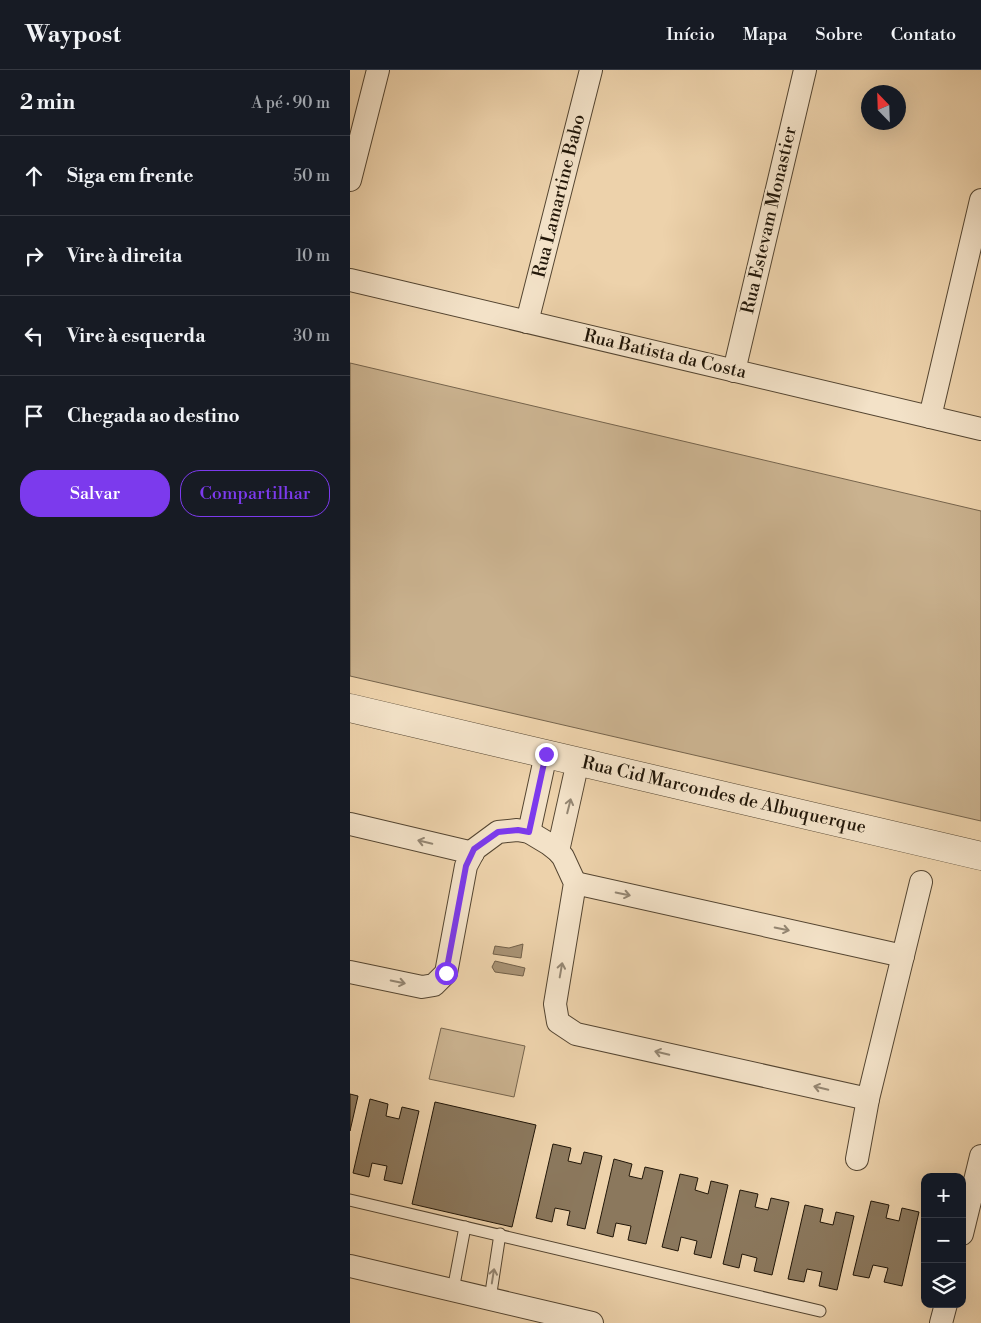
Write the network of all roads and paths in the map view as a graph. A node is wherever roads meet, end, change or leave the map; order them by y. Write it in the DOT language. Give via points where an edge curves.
graph roads {
  1 [pos="378,70"];
  2 [pos="591,70"];
  3 [pos="805,70"];
  4 [pos="350,180"];
  5 [pos="981,200"];
  6 [pos="350,280"];
  7 [pos="528,322"];
  8 [pos="734,371"];
  9 [pos="930,417"];
  10 [pos="981,429"];
  11 [pos="350,708"];
  12 [pos="546,754"];
  13 [pos="578,761"];
  14 [pos="350,824"];
  15 [pos="529,832"];
  16 [pos="558,851"];
  17 [pos="473,853"];
  18 [pos="981,856"];
  19 [pos="921,882"];
  20 [pos="575,883"];
  21 [pos="903,956"];
  22 [pos="350,972"];
  23 [pos="868,1099"];
  24 [pos="981,1156"];
  25 [pos="857,1159"];
  26 [pos="350,1200"];
  27 [pos="966,1218"];
  28 [pos="465,1227"];
  29 [pos="500,1234"];
  30 [pos="350,1266"];
  31 [pos="453,1290"];
  32 [pos="490,1299"];
  33 [pos="945,1308"];
  34 [pos="820,1311"];
  35 [pos="592,1323"];
  36 [pos="941,1323"];
  1 -- 4 [label="street"];
  2 -- 7 [label="street, Rua Lamartine Babo"];
  3 -- 8 [label="street, Rua Estevam Monastier"];
  5 -- 9 [label="street"];
  6 -- 7 [label="street, Rua Batista da Costa"];
  7 -- 8 [label="street, Rua Batista da Costa"];
  8 -- 9 [label="street, Rua Batista da Costa"];
  9 -- 10 [label="street, Rua Batista da Costa"];
  11 -- 12 [label="street, Rua Cid Marcondes de Albuquerque"];
  12 -- 13 [label="street, Rua Cid Marcondes de Albuquerque"];
  12 -- 15 [label="street"];
  16 -- 13 [label="street, one-way"];
  13 -- 18 [label="street, Rua Cid Marcondes de Albuquerque"];
  17 -- 14 [label="street, one-way"];
  15 -- 16 [label="street"];
  15 -- 17 [label="street" via="498,832"];
  16 -- 20 [label="street"];
  22 -- 17 [label="street, one-way" via="422,988 434,985 446,973 466,866"];
  19 -- 21 [label="street"];
  20 -- 21 [label="street, one-way"];
  23 -- 20 [label="street, one-way" via="576,1034 558,1022 555,1004"];
  21 -- 23 [label="street"];
  23 -- 25 [label="street"];
  24 -- 27 [label="street"];
  26 -- 28 [label="lane"];
  28 -- 29 [label="lane"];
  28 -- 31 [label="lane"];
  32 -- 29 [label="lane, one-way"];
  29 -- 34 [label="lane"];
  30 -- 31 [label="street"];
  31 -- 32 [label="street"];
  32 -- 35 [label="street"];
  33 -- 36 [label="street"];
}
